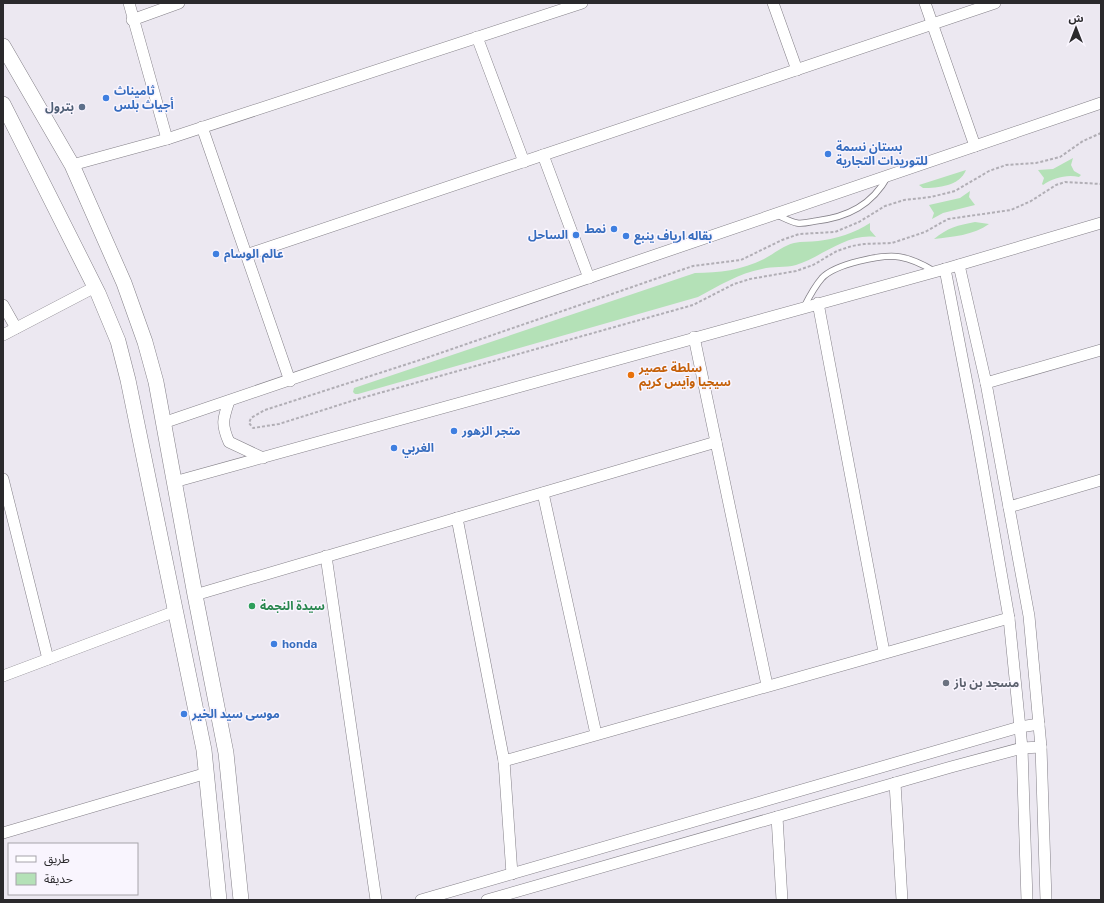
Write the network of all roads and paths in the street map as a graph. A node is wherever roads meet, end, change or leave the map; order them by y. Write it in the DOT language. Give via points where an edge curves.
graph roads {
  1 [pos="129,3"];
  2 [pos="179,3"];
  3 [pos="582,3"];
  4 [pos="773,3"];
  5 [pos="925,3"];
  6 [pos="996,3"];
  7 [pos="566,5"];
  8 [pos="132,20"];
  9 [pos="932,24"];
  10 [pos="477,37"];
  11 [pos="3,46"];
  12 [pos="796,70"];
  13 [pos="1101,103"];
  14 [pos="3,104"];
  15 [pos="202,127"];
  16 [pos="1101,133"];
  17 [pos="166,139"];
  18 [pos="975,146"];
  19 [pos="543,155"];
  20 [pos="524,162"];
  21 [pos="72,165"];
  22 [pos="889,175"];
  23 [pos="1101,184"];
  24 [pos="775,214"];
  25 [pos="1101,224"];
  26 [pos="246,255"];
  27 [pos="959,265"];
  28 [pos="940,270"];
  29 [pos="589,278"];
  30 [pos="95,286"];
  31 [pos="818,303"];
  32 [pos="3,305"];
  33 [pos="804,307"];
  34 [pos="16,328"];
  35 [pos="3,335"];
  36 [pos="694,337"];
  37 [pos="1101,350"];
  38 [pos="290,381"];
  39 [pos="986,383"];
  40 [pos="229,401"];
  41 [pos="162,423"];
  42 [pos="716,442"];
  43 [pos="263,458"];
  44 [pos="3,479"];
  45 [pos="174,482"];
  46 [pos="1101,483"];
  47 [pos="543,493"];
  48 [pos="5,495"];
  49 [pos="1009,508"];
  50 [pos="457,518"];
  51 [pos="8,519"];
  52 [pos="326,556"];
  53 [pos="195,595"];
  54 [pos="176,611"];
  55 [pos="1009,618"];
  56 [pos="884,652"];
  57 [pos="48,659"];
  58 [pos="3,676"];
  59 [pos="767,685"];
  60 [pos="1039,724"];
  61 [pos="1020,727"];
  62 [pos="596,734"];
  63 [pos="1041,747"];
  64 [pos="1022,748"];
  65 [pos="504,761"];
  66 [pos="207,773"];
  67 [pos="895,783"];
  68 [pos="777,817"];
  69 [pos="3,833"];
  70 [pos="512,874"];
  71 [pos="219,900"];
  72 [pos="241,900"];
  73 [pos="376,900"];
  74 [pos="421,900"];
  75 [pos="487,900"];
  76 [pos="782,900"];
  77 [pos="902,900"];
  78 [pos="1027,900"];
  79 [pos="1046,900"];
  1 -- 8 [label="street"];
  2 -- 8 [label="street"];
  3 -- 7 [label="street"];
  4 -- 12 [label="street"];
  5 -- 9 [label="street"];
  6 -- 9 [label="street"];
  7 -- 10 [label="street"];
  8 -- 17 [label="street"];
  9 -- 12 [label="street"];
  9 -- 18 [label="street"];
  10 -- 15 [label="street"];
  10 -- 20 [label="street"];
  11 -- 21 [label="main road"];
  12 -- 19 [label="street"];
  13 -- 18 [label="street"];
  14 -- 30 [label="main road"];
  15 -- 17 [label="street"];
  15 -- 26 [label="street"];
  16 -- 23 [label="path" via="1083,141 1060,157 1036,163 1006,165 989,171 955,190 885,206 859,222 835,232 799,234 741,260 693,266 423,359 265,410 251,418 249,423 252,428 279,424 358,399 693,305 740,282 796,271 852,246 892,243 925,232 948,219 1011,210 1065,182"];
  17 -- 21 [label="street"];
  18 -- 22 [label="street"];
  19 -- 20 [label="street"];
  19 -- 29 [label="street"];
  20 -- 26 [label="street"];
  21 -- 41 [label="main road" via="124,283 145,342 156,382"];
  22 -- 24 [label="street"];
  22 -- 24 [label="lane" via="868,203 847,214 798,224"];
  24 -- 29 [label="street"];
  25 -- 27 [label="street"];
  26 -- 38 [label="street"];
  27 -- 28 [label="street"];
  27 -- 39 [label="street"];
  28 -- 31 [label="street"];
  28 -- 33 [label="lane" via="900,257 857,262 822,277"];
  28 -- 55 [label="street" via="977,435"];
  29 -- 38 [label="street"];
  30 -- 34 [label="street"];
  30 -- 54 [label="main road" via="118,341 128,380"];
  31 -- 33 [label="street"];
  31 -- 56 [label="street"];
  32 -- 34 [label="street"];
  33 -- 36 [label="street"];
  34 -- 35 [label="street"];
  36 -- 42 [label="street"];
  36 -- 43 [label="street"];
  37 -- 39 [label="street"];
  38 -- 40 [label="street"];
  39 -- 49 [label="street"];
  40 -- 41 [label="street"];
  40 -- 43 [label="street" via="223,419 229,442"];
  41 -- 45 [label="main road"];
  42 -- 47 [label="street"];
  42 -- 59 [label="street"];
  43 -- 45 [label="street"];
  44 -- 48 [label="street"];
  45 -- 53 [label="main road"];
  46 -- 49 [label="street"];
  47 -- 50 [label="street"];
  47 -- 62 [label="street"];
  48 -- 51 [label="street"];
  49 -- 60 [label="street" via="1029,616"];
  50 -- 52 [label="street"];
  50 -- 65 [label="street"];
  51 -- 57 [label="street"];
  52 -- 53 [label="street"];
  52 -- 73 [label="street"];
  53 -- 72 [label="main road" via="226,753"];
  54 -- 57 [label="street"];
  54 -- 66 [label="main road"];
  55 -- 56 [label="street"];
  55 -- 61 [label="street"];
  56 -- 59 [label="street"];
  57 -- 58 [label="street"];
  59 -- 62 [label="street"];
  60 -- 61 [label="street"];
  60 -- 63 [label="street"];
  61 -- 64 [label="street"];
  61 -- 70 [label="street"];
  62 -- 65 [label="street"];
  63 -- 64 [label="street"];
  63 -- 79 [label="street"];
  64 -- 67 [label="street"];
  64 -- 78 [label="street"];
  65 -- 70 [label="street"];
  66 -- 69 [label="street"];
  66 -- 71 [label="main road"];
  67 -- 68 [label="street"];
  67 -- 77 [label="street"];
  68 -- 75 [label="street"];
  68 -- 76 [label="street"];
  70 -- 74 [label="street"];
}
